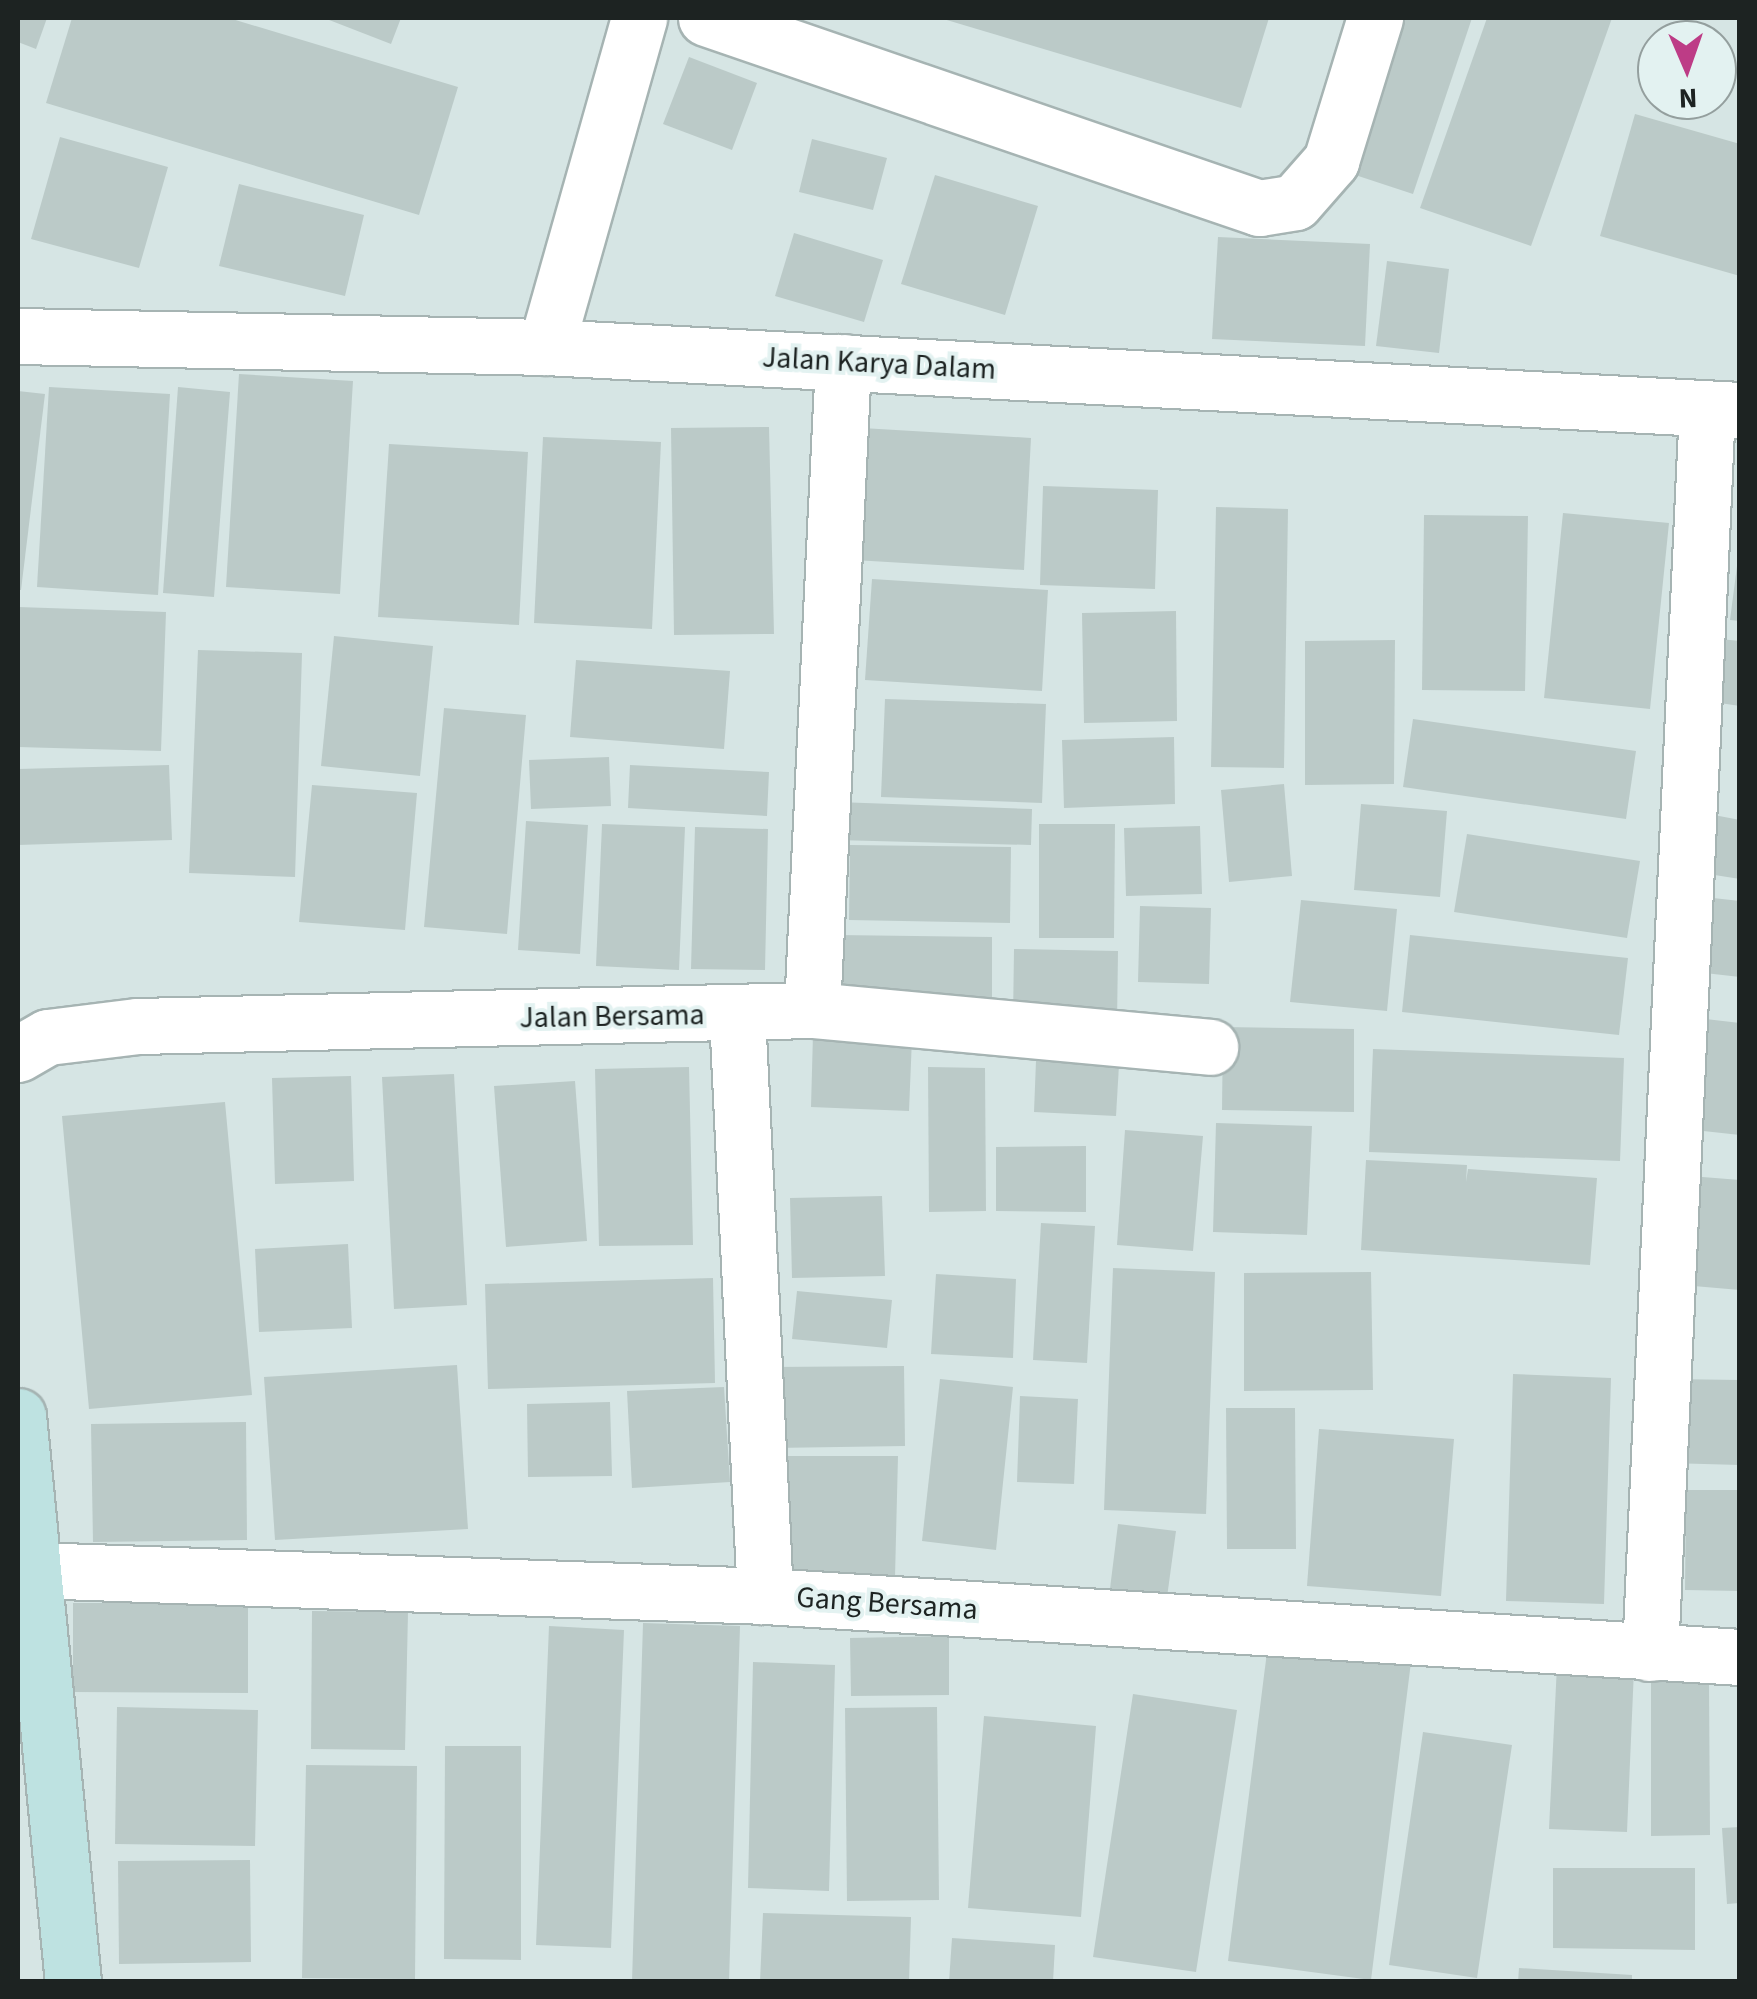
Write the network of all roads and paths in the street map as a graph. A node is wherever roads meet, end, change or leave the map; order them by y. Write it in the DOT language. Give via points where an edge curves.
graph roads {
  1 [pos="639,18"];
  2 [pos="706,18"];
  3 [pos="1375,18"];
  4 [pos="18,336"];
  5 [pos="546,347"];
  6 [pos="843,362"];
  7 [pos="1723,409"];
  8 [pos="812,1010"];
  9 [pos="738,1014"];
  10 [pos="1210,1047"];
  11 [pos="18,1054"];
  12 [pos="18,1416"];
  13 [pos="33,1570"];
  14 [pos="765,1596"];
  15 [pos="1650,1654"];
  16 [pos="1740,1657"];
  17 [pos="72,1982"];
  1 -- 5 [label="street"];
  2 -- 3 [label="street" via="1259,208 1295,202 1331,161"];
  4 -- 5 [label="street, Jalan Karya Dalam"];
  5 -- 6 [label="street, Jalan Karya Dalam"];
  6 -- 7 [label="street, Jalan Karya Dalam"];
  6 -- 8 [label="street"];
  7 -- 15 [label="street"];
  8 -- 9 [label="street, Jalan Bersama"];
  8 -- 10 [label="street, Jalan Bersama"];
  9 -- 11 [label="street, Jalan Bersama" via="138,1026 48,1037"];
  9 -- 14 [label="street"];
  12 -- 13 [label="main road"];
  13 -- 14 [label="street, Gang Bersama"];
  13 -- 17 [label="main road"];
  14 -- 15 [label="street, Gang Bersama"];
  15 -- 16 [label="street, Gang Bersama"];
}
